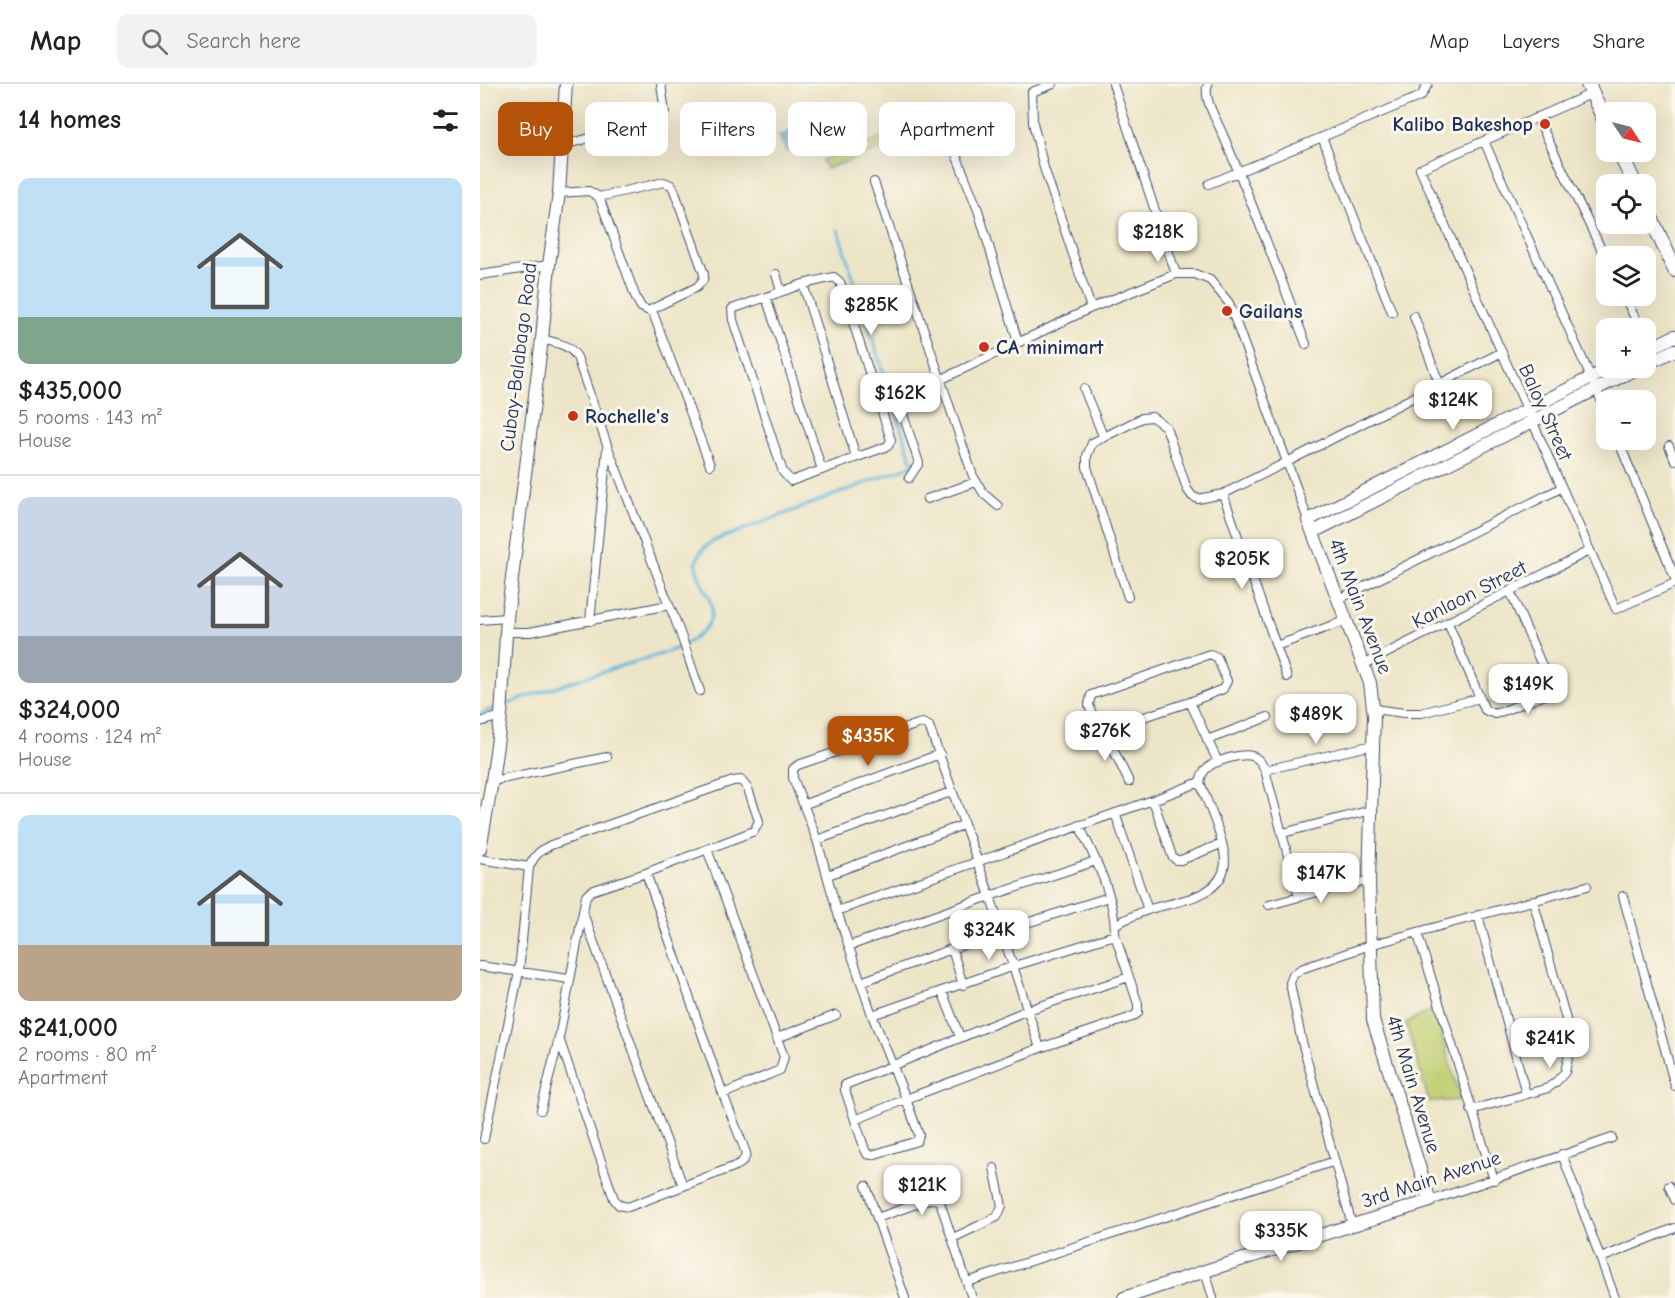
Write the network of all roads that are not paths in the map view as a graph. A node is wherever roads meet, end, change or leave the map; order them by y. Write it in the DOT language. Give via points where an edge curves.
graph roads {
  1 [pos="566,84"];
  2 [pos="661,84"];
  3 [pos="1053,84"];
  4 [pos="1113,84"];
  5 [pos="1208,84"];
  6 [pos="1428,84"];
  7 [pos="1591,89"];
  8 [pos="565,102"];
  9 [pos="1537,117"];
  10 [pos="1322,136"];
  11 [pos="1484,141"];
  12 [pos="573,143"];
  13 [pos="563,156"];
  14 [pos="957,156"];
  15 [pos="1240,172"];
  16 [pos="874,182"];
  17 [pos="1209,184"];
  18 [pos="559,193"];
  19 [pos="599,197"];
  20 [pos="1656,229"];
  21 [pos="1600,246"];
  22 [pos="549,265"];
  23 [pos="1675,270"];
  24 [pos="776,274"];
  25 [pos="1176,274"];
  26 [pos="480,275"];
  27 [pos="803,284"];
  28 [pos="781,291"];
  29 [pos="766,297"];
  30 [pos="1091,308"];
  31 [pos="650,310"];
  32 [pos="1392,312"];
  33 [pos="1414,316"];
  34 [pos="1675,336"];
  35 [pos="542,339"];
  36 [pos="1018,342"];
  37 [pos="1306,344"];
  38 [pos="1656,347"];
  39 [pos="1675,350"];
  40 [pos="1656,351"];
  41 [pos="1502,352"];
  42 [pos="1599,378"];
  43 [pos="1607,378"];
  44 [pos="940,380"];
  45 [pos="1594,382"];
  46 [pos="1439,383"];
  47 [pos="1084,389"];
  48 [pos="1597,390"];
  49 [pos="890,401"];
  50 [pos="1530,415"];
  51 [pos="1103,436"];
  52 [pos="607,445"];
  53 [pos="1669,446"];
  54 [pos="1622,450"];
  55 [pos="856,457"];
  56 [pos="1675,460"];
  57 [pos="1287,462"];
  58 [pos="710,465"];
  59 [pos="822,470"];
  60 [pos="909,478"];
  61 [pos="976,482"];
  62 [pos="1561,488"];
  63 [pos="1223,494"];
  64 [pos="927,499"];
  65 [pos="998,506"];
  66 [pos="1311,526"];
  67 [pos="1589,551"];
  68 [pos="1675,578"];
  69 [pos="1675,583"];
  70 [pos="1510,591"];
  71 [pos="1128,597"];
  72 [pos="1339,599"];
  73 [pos="669,605"];
  74 [pos="507,618"];
  75 [pos="480,620"];
  76 [pos="1347,620"];
  77 [pos="590,621"];
  78 [pos="1448,623"];
  79 [pos="506,632"];
  80 [pos="1276,646"];
  81 [pos="1363,665"];
  82 [pos="1287,677"];
  83 [pos="700,691"];
  84 [pos="1480,698"];
  85 [pos="1190,702"];
  86 [pos="1374,709"];
  87 [pos="501,712"];
  88 [pos="1268,717"];
  89 [pos="480,722"];
  90 [pos="1104,730"];
  91 [pos="1207,740"];
  92 [pos="1372,745"];
  93 [pos="940,754"];
  94 [pos="608,757"];
  95 [pos="1218,762"];
  96 [pos="1265,770"];
  97 [pos="492,781"];
  98 [pos="1129,782"];
  99 [pos="1200,782"];
  100 [pos="951,792"];
  101 [pos="1153,800"];
  102 [pos="805,804"];
  103 [pos="1371,810"];
  104 [pos="1115,813"];
  105 [pos="963,825"];
  106 [pos="1079,825"];
  107 [pos="1283,833"];
  108 [pos="817,840"];
  109 [pos="1221,844"];
  110 [pos="480,849"];
  111 [pos="707,849"];
  112 [pos="480,859"];
  113 [pos="1096,861"];
  114 [pos="977,862"];
  115 [pos="529,867"];
  116 [pos="646,873"];
  117 [pos="828,875"];
  118 [pos="1369,881"];
  119 [pos="1587,886"];
  120 [pos="990,896"];
  121 [pos="1623,896"];
  122 [pos="1109,897"];
  123 [pos="1299,897"];
  124 [pos="1533,900"];
  125 [pos="1269,905"];
  126 [pos="837,910"];
  127 [pos="1148,910"];
  128 [pos="582,911"];
  129 [pos="1478,915"];
  130 [pos="1116,924"];
  131 [pos="1001,931"];
  132 [pos="1417,932"];
  133 [pos="1115,936"];
  134 [pos="1370,945"];
  135 [pos="849,946"];
  136 [pos="952,949"];
  137 [pos="480,966"];
  138 [pos="1014,966"];
  139 [pos="519,972"];
  140 [pos="1129,977"];
  141 [pos="569,979"];
  142 [pos="861,982"];
  143 [pos="963,985"];
  144 [pos="942,991"];
  145 [pos="1028,1010"];
  146 [pos="836,1015"];
  147 [pos="872,1015"];
  148 [pos="960,1037"];
  149 [pos="559,1038"];
  150 [pos="777,1038"];
  151 [pos="1040,1048"];
  152 [pos="893,1065"];
  153 [pos="1675,1086"];
  154 [pos="723,1094"];
  155 [pos="1527,1094"];
  156 [pos="906,1099"];
  157 [pos="541,1110"];
  158 [pos="1471,1110"];
  159 [pos="855,1120"];
  160 [pos="1611,1138"];
  161 [pos="484,1139"];
  162 [pos="1562,1154"];
  163 [pos="1335,1161"];
  164 [pos="994,1168"];
  165 [pos="1494,1180"];
  166 [pos="683,1186"];
  167 [pos="866,1186"];
  168 [pos="1669,1186"];
  169 [pos="1675,1200"];
  170 [pos="1430,1201"];
  171 [pos="877,1218"];
  172 [pos="1352,1225"];
  173 [pos="1675,1228"];
  174 [pos="953,1238"];
  175 [pos="1601,1258"];
  176 [pos="1204,1271"];
  177 [pos="967,1282"];
  178 [pos="905,1298"];
  179 [pos="972,1298"];
  180 [pos="1124,1298"];
  181 [pos="1213,1298"];
  182 [pos="1615,1298"];
  1 -- 8 [label="street, Cubay-Balabago Road"];
  2 -- 12 [label="street" via="665,112 660,119"];
  3 -- 30 [label="street" via="1032,92 1034,123 1044,168"];
  4 -- 25 [label="street"];
  5 -- 15 [label="street" via="1207,94"];
  6 -- 10 [label="street" via="1421,96"];
  7 -- 9 [label="street"];
  9 -- 11 [label="street"];
  9 -- 21 [label="street"];
  10 -- 15 [label="street"];
  10 -- 32 [label="street"];
  11 -- 41 [label="street, Baloy Street" via="1420,169"];
  11 -- 45 [label="street"];
  13 -- 18 [label="street, Cubay-Balabago Road"];
  14 -- 36 [label="street" via="978,210"];
  15 -- 17 [label="street"];
  15 -- 37 [label="street"];
  16 -- 44 [label="street"];
  18 -- 19 [label="street" via="589,191"];
  18 -- 22 [label="street, Cubay-Balabago Road"];
  19 -- 31 [label="street" via="636,298 641,307"];
  19 -- 31 [label="street" via="664,182 674,190 703,280 697,287"];
  20 -- 23 [label="main road"];
  22 -- 26 [label="street"];
  22 -- 35 [label="street, Cubay-Balabago Road"];
  24 -- 28 [label="street"];
  25 -- 30 [label="street"];
  25 -- 57 [label="street" via="1195,274 1210,280 1229,303"];
  27 -- 28 [label="street"];
  27 -- 49 [label="street" via="834,277 840,282"];
  27 -- 55 [label="street"];
  28 -- 29 [label="street"];
  29 -- 59 [label="street"];
  29 -- 59 [label="street" via="735,307 731,314 787,479 793,481"];
  30 -- 36 [label="street"];
  31 -- 58 [label="street"];
  33 -- 46 [label="street"];
  34 -- 38 [label="street"];
  35 -- 52 [label="street" via="565,345 577,357"];
  35 -- 74 [label="street, Cubay-Balabago Road"];
  36 -- 44 [label="street"];
  39 -- 40 [label="street"];
  41 -- 46 [label="street"];
  41 -- 50 [label="street, Baloy Street"];
  42 -- 45 [label="street"];
  43 -- 45 [label="street"];
  44 -- 49 [label="street"];
  44 -- 61 [label="street"];
  45 -- 48 [label="street"];
  45 -- 50 [label="street"];
  46 -- 57 [label="street"];
  47 -- 51 [label="street"];
  49 -- 55 [label="street" via="890,444"];
  49 -- 60 [label="street" via="919,463"];
  50 -- 62 [label="street, Baloy Street"];
  50 -- 66 [label="street"];
  51 -- 63 [label="street" via="1152,417 1166,427 1192,496 1198,499"];
  51 -- 71 [label="street" via="1090,446 1087,467"];
  52 -- 73 [label="street"];
  52 -- 77 [label="street"];
  53 -- 56 [label="street"];
  54 -- 68 [label="street"];
  55 -- 59 [label="street"];
  57 -- 63 [label="street"];
  57 -- 66 [label="street"];
  61 -- 64 [label="street"];
  61 -- 65 [label="street"];
  62 -- 67 [label="street, Baloy Street"];
  62 -- 72 [label="street"];
  63 -- 80 [label="street"];
  66 -- 72 [label="street, 4th Main Avenue"];
  67 -- 69 [label="street, Baloy Street" via="1616,609"];
  67 -- 70 [label="street, Kanlaon Street"];
  70 -- 78 [label="street, Kanlaon Street"];
  70 -- 84 [label="street" via="1549,682 1548,690 1545,695 1494,714 1485,710"];
  72 -- 76 [label="street, 4th Main Avenue"];
  73 -- 77 [label="street"];
  73 -- 83 [label="street"];
  74 -- 75 [label="street"];
  74 -- 79 [label="street, Cubay-Balabago Road"];
  76 -- 80 [label="street"];
  76 -- 81 [label="street, 4th Main Avenue"];
  77 -- 79 [label="street" via="530,632"];
  78 -- 81 [label="street, Kanlaon Street"];
  78 -- 84 [label="street"];
  79 -- 87 [label="street, Cubay-Balabago Road"];
  80 -- 82 [label="street"];
  81 -- 86 [label="street, 4th Main Avenue"];
  84 -- 86 [label="street" via="1421,713"];
  85 -- 90 [label="street"];
  85 -- 90 [label="street" via="1225,687 1227,681 1217,657 1210,654 1091,695 1089,705 1097,728"];
  85 -- 91 [label="street"];
  86 -- 92 [label="street, 4th Main Avenue"];
  87 -- 89 [label="street"];
  87 -- 97 [label="street, Cubay-Balabago Road"];
  88 -- 91 [label="street"];
  90 -- 98 [label="street"];
  91 -- 95 [label="street"];
  92 -- 96 [label="street"];
  92 -- 103 [label="street, 4th Main Avenue"];
  93 -- 100 [label="street"];
  93 -- 102 [label="street"];
  93 -- 102 [label="street" via="929,726 922,723 798,765 792,773"];
  94 -- 97 [label="street"];
  95 -- 96 [label="street" via="1252,756"];
  95 -- 99 [label="street" via="1206,769"];
  96 -- 107 [label="street"];
  97 -- 110 [label="street, Cubay-Balabago Road"];
  99 -- 101 [label="street"];
  99 -- 109 [label="street"];
  100 -- 105 [label="street"];
  100 -- 108 [label="street"];
  101 -- 104 [label="street"];
  101 -- 109 [label="street" via="1176,860"];
  102 -- 108 [label="street"];
  103 -- 107 [label="street"];
  103 -- 118 [label="street, 4th Main Avenue"];
  104 -- 106 [label="street"];
  104 -- 127 [label="street"];
  105 -- 114 [label="street"];
  105 -- 117 [label="street"];
  106 -- 113 [label="street"];
  106 -- 114 [label="street"];
  107 -- 123 [label="street"];
  108 -- 117 [label="street"];
  109 -- 127 [label="street" via="1223,870 1210,890"];
  111 -- 115 [label="street" via="758,826 752,800 741,780 551,845 534,855"];
  111 -- 116 [label="street"];
  111 -- 150 [label="street"];
  112 -- 115 [label="street"];
  113 -- 120 [label="street"];
  113 -- 122 [label="street"];
  114 -- 120 [label="street"];
  114 -- 126 [label="street"];
  115 -- 139 [label="street"];
  116 -- 128 [label="street" via="591,891"];
  116 -- 154 [label="street"];
  117 -- 126 [label="street"];
  118 -- 123 [label="street"];
  118 -- 134 [label="street, 4th Main Avenue"];
  119 -- 124 [label="street"];
  120 -- 131 [label="street"];
  120 -- 135 [label="street"];
  121 -- 153 [label="street"];
  122 -- 130 [label="street"];
  122 -- 131 [label="street"];
  123 -- 125 [label="street"];
  124 -- 129 [label="street"];
  124 -- 155 [label="street" via="1572,1041 1564,1072 1557,1082"];
  126 -- 135 [label="street"];
  127 -- 130 [label="street"];
  128 -- 141 [label="street"];
  128 -- 166 [label="street"];
  129 -- 132 [label="street"];
  129 -- 155 [label="street"];
  130 -- 133 [label="street"];
  131 -- 136 [label="street"];
  131 -- 138 [label="street"];
  132 -- 134 [label="street"];
  132 -- 158 [label="street"];
  133 -- 138 [label="street"];
  133 -- 140 [label="street"];
  134 -- 163 [label="street" via="1301,969 1290,983 1300,1038"];
  134 -- 170 [label="street, 4th Main Avenue" via="1373,1020"];
  135 -- 142 [label="street"];
  136 -- 142 [label="street"];
  136 -- 143 [label="street"];
  137 -- 139 [label="street"];
  138 -- 143 [label="street"];
  138 -- 145 [label="street"];
  139 -- 141 [label="street"];
  139 -- 161 [label="street"];
  140 -- 145 [label="street"];
  140 -- 151 [label="street" via="1138,1004 1136,1016"];
  141 -- 149 [label="street"];
  142 -- 147 [label="street"];
  143 -- 144 [label="street"];
  144 -- 147 [label="street"];
  144 -- 148 [label="street"];
  145 -- 148 [label="street"];
  145 -- 151 [label="street"];
  146 -- 150 [label="street"];
  147 -- 152 [label="street"];
  148 -- 152 [label="street"];
  149 -- 157 [label="street"];
  149 -- 166 [label="street" via="614,1199 628,1207"];
  150 -- 154 [label="street" via="784,1057 780,1070"];
  151 -- 156 [label="street"];
  152 -- 156 [label="street"];
  152 -- 159 [label="street" via="845,1085"];
  154 -- 166 [label="street" via="745,1158 741,1164"];
  155 -- 158 [label="street"];
  156 -- 159 [label="street"];
  156 -- 159 [label="street" via="919,1135 917,1141 867,1154"];
  158 -- 165 [label="street"];
  160 -- 162 [label="street, 3rd Main Avenue"];
  162 -- 165 [label="street, 3rd Main Avenue"];
  162 -- 175 [label="street"];
  163 -- 172 [label="street"];
  163 -- 177 [label="street"];
  164 -- 174 [label="street" via="1000,1212"];
  165 -- 170 [label="street, 3rd Main Avenue"];
  167 -- 171 [label="street"];
  168 -- 169 [label="street"];
  170 -- 172 [label="street, 3rd Main Avenue"];
  171 -- 174 [label="street" via="933,1198 940,1202"];
  171 -- 178 [label="street"];
  172 -- 176 [label="street, 3rd Main Avenue"];
  173 -- 175 [label="street"];
  174 -- 177 [label="street"];
  175 -- 182 [label="street"];
  176 -- 180 [label="street, 3rd Main Avenue"];
  176 -- 181 [label="street"];
  177 -- 179 [label="street"];
}
